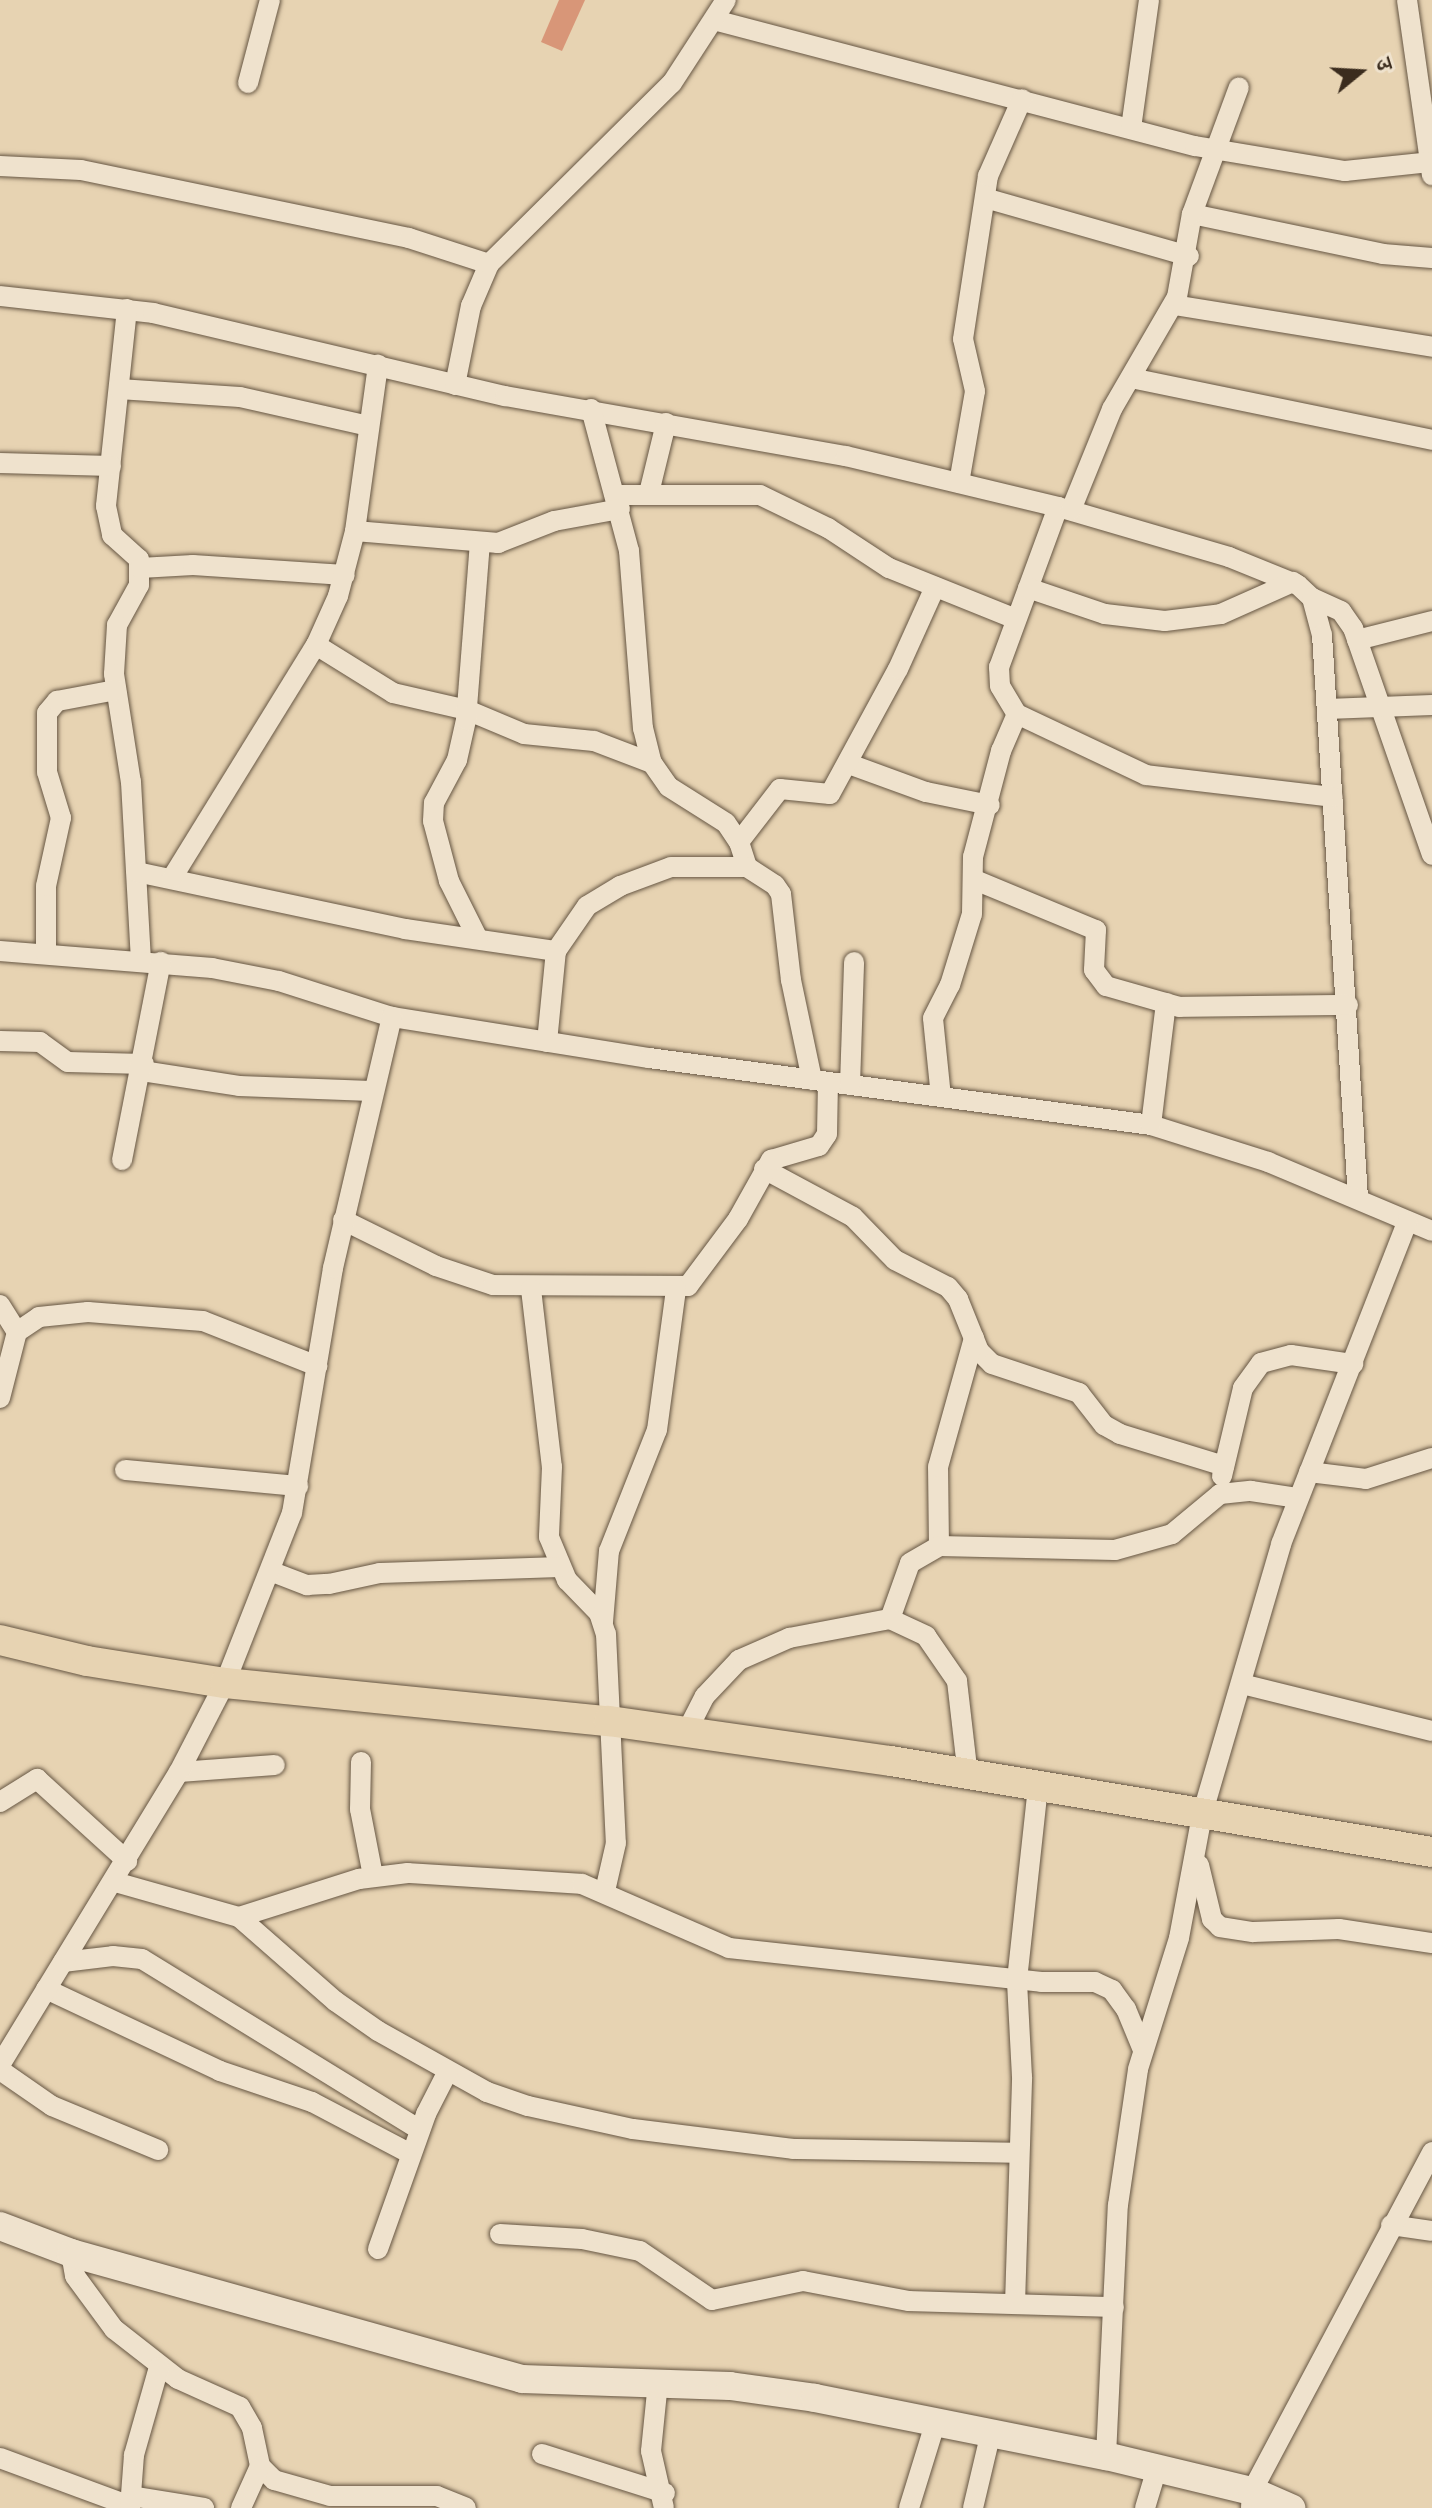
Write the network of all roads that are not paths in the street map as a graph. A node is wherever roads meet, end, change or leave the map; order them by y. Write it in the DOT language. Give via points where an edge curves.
graph roads {
  1 [pos="270,0"];
  2 [pos="726,0"];
  3 [pos="1149,0"];
  4 [pos="1407,0"];
  5 [pos="714,20"];
  6 [pos="248,83"];
  7 [pos="1239,87"];
  8 [pos="1022,99"];
  9 [pos="1131,128"];
  10 [pos="1430,140"];
  11 [pos="1217,149"];
  12 [pos="0,166"];
  13 [pos="1431,168"];
  14 [pos="985,198"];
  15 [pos="1192,214"];
  16 [pos="1189,256"];
  17 [pos="1432,258"];
  18 [pos="489,264"];
  19 [pos="0,296"];
  20 [pos="1174,305"];
  21 [pos="127,309"];
  22 [pos="1432,347"];
  23 [pos="378,365"];
  24 [pos="1131,378"];
  25 [pos="455,385"];
  26 [pos="119,389"];
  27 [pos="591,409"];
  28 [pos="666,423"];
  29 [pos="369,426"];
  30 [pos="1432,440"];
  31 [pos="0,463"];
  32 [pos="111,466"];
  33 [pos="959,483"];
  34 [pos="649,493"];
  35 [pos="619,502"];
  36 [pos="1064,508"];
  37 [pos="355,531"];
  38 [pos="480,543"];
  39 [pos="140,568"];
  40 [pos="345,575"];
  41 [pos="1293,582"];
  42 [pos="935,587"];
  43 [pos="1028,588"];
  44 [pos="1312,598"];
  45 [pos="1016,619"];
  46 [pos="1432,621"];
  47 [pos="1357,640"];
  48 [pos="316,645"];
  49 [pos="116,690"];
  50 [pos="1432,705"];
  51 [pos="1381,708"];
  52 [pos="1327,709"];
  53 [pos="467,710"];
  54 [pos="1017,714"];
  55 [pos="652,763"];
  56 [pos="849,764"];
  57 [pos="1333,797"];
  58 [pos="990,805"];
  59 [pos="739,842"];
  60 [pos="1432,855"];
  61 [pos="747,867"];
  62 [pos="137,872"];
  63 [pos="172,878"];
  64 [pos="975,880"];
  65 [pos="478,939"];
  66 [pos="0,951"];
  67 [pos="556,951"];
  68 [pos="46,954"];
  69 [pos="151,961"];
  70 [pos="854,962"];
  71 [pos="1166,1003"];
  72 [pos="1348,1005"];
  73 [pos="392,1017"];
  74 [pos="0,1041"];
  75 [pos="547,1042"];
  76 [pos="143,1068"];
  77 [pos="820,1081"];
  78 [pos="850,1085"];
  79 [pos="371,1091"];
  80 [pos="941,1097"];
  81 [pos="1151,1125"];
  82 [pos="122,1160"];
  83 [pos="764,1169"];
  84 [pos="1358,1198"];
  85 [pos="343,1220"];
  86 [pos="1407,1222"];
  87 [pos="1432,1231"];
  88 [pos="531,1289"];
  89 [pos="676,1289"];
  90 [pos="0,1305"];
  91 [pos="17,1332"];
  92 [pos="974,1338"];
  93 [pos="4,1361"];
  94 [pos="1353,1364"];
  95 [pos="317,1366"];
  96 [pos="0,1398"];
  97 [pos="1432,1458"];
  98 [pos="1224,1466"];
  99 [pos="125,1470"];
  100 [pos="1309,1472"];
  101 [pos="298,1486"];
  102 [pos="1220,1494"];
  103 [pos="1298,1498"];
  104 [pos="939,1546"];
  105 [pos="560,1567"];
  106 [pos="270,1571"];
  107 [pos="890,1619"];
  108 [pos="603,1623"];
  109 [pos="0,1640"];
  110 [pos="225,1683"];
  111 [pos="1242,1684"];
  112 [pos="609,1721"];
  113 [pos="687,1731"];
  114 [pos="1432,1731"];
  115 [pos="361,1762"];
  116 [pos="275,1765"];
  117 [pos="179,1772"];
  118 [pos="968,1776"];
  119 [pos="1038,1788"];
  120 [pos="0,1802"];
  121 [pos="1202,1815"];
  122 [pos="1196,1849"];
  123 [pos="1432,1852"];
  124 [pos="127,1861"];
  125 [pos="373,1876"];
  126 [pos="115,1882"];
  127 [pos="605,1891"];
  128 [pos="239,1917"];
  129 [pos="1432,1943"];
  130 [pos="63,1962"];
  131 [pos="1017,1980"];
  132 [pos="46,1989"];
  133 [pos="1143,2050"];
  134 [pos="0,2068"];
  135 [pos="448,2071"];
  136 [pos="420,2130"];
  137 [pos="158,2150"];
  138 [pos="1432,2152"];
  139 [pos="1019,2153"];
  140 [pos="411,2154"];
  141 [pos="1391,2225"];
  142 [pos="0,2226"];
  143 [pos="1432,2231"];
  144 [pos="500,2234"];
  145 [pos="378,2249"];
  146 [pos="71,2253"];
  147 [pos="1015,2304"];
  148 [pos="1114,2307"];
  149 [pos="159,2367"];
  150 [pos="658,2382"];
  151 [pos="936,2421"];
  152 [pos="991,2432"];
  153 [pos="542,2454"];
  154 [pos="1106,2456"];
  155 [pos="0,2458"];
  156 [pos="260,2466"];
  157 [pos="1157,2468"];
  158 [pos="664,2500"];
  159 [pos="1252,2500"];
  160 [pos="361,2502"];
  161 [pos="130,2503"];
  162 [pos="204,2508"];
  163 [pos="241,2508"];
  164 [pos="466,2508"];
  165 [pos="909,2508"];
  166 [pos="973,2508"];
  167 [pos="1145,2508"];
  168 [pos="1291,2508"];
  1 -- 6 [label="street"];
  2 -- 5 [label="street"];
  3 -- 9 [label="street"];
  4 -- 10 [label="street"];
  5 -- 8 [label="street"];
  5 -- 18 [label="street" via="657,100"];
  7 -- 11 [label="street"];
  8 -- 9 [label="street"];
  8 -- 14 [label="street" via="992,160"];
  9 -- 11 [label="street"];
  10 -- 13 [label="street"];
  11 -- 13 [label="street" via="1345,171"];
  11 -- 15 [label="street"];
  12 -- 18 [label="street" via="81,170 409,238"];
  14 -- 16 [label="street"];
  14 -- 33 [label="street" via="963,339 975,391"];
  15 -- 16 [label="street"];
  15 -- 17 [label="street" via="1383,254"];
  16 -- 20 [label="street"];
  18 -- 25 [label="street" via="471,306"];
  19 -- 21 [label="street"];
  20 -- 22 [label="street"];
  20 -- 24 [label="street"];
  21 -- 23 [label="street"];
  21 -- 26 [label="street"];
  23 -- 25 [label="street"];
  23 -- 29 [label="street"];
  24 -- 30 [label="street"];
  24 -- 36 [label="street"];
  25 -- 27 [label="street"];
  26 -- 29 [label="street" via="240,397"];
  26 -- 32 [label="street"];
  27 -- 28 [label="street"];
  27 -- 35 [label="street"];
  28 -- 33 [label="street" via="804,447"];
  28 -- 34 [label="street"];
  29 -- 37 [label="street"];
  31 -- 32 [label="street"];
  32 -- 39 [label="street" via="107,522 112,535 139,559"];
  33 -- 36 [label="street"];
  34 -- 35 [label="street"];
  34 -- 42 [label="street" via="760,495 828,528 889,568"];
  35 -- 38 [label="street" via="554,521 510,541"];
  35 -- 55 [label="street" via="632,573 643,728"];
  36 -- 41 [label="street" via="1229,557"];
  36 -- 43 [label="street"];
  37 -- 38 [label="street"];
  37 -- 40 [label="street"];
  38 -- 53 [label="street"];
  39 -- 40 [label="street" via="193,565"];
  39 -- 49 [label="street" via="139,585 117,625"];
  40 -- 48 [label="street"];
  41 -- 43 [label="street" via="1221,614 1165,621 1105,614"];
  41 -- 44 [label="street"];
  42 -- 45 [label="street"];
  42 -- 56 [label="street"];
  43 -- 45 [label="street"];
  44 -- 47 [label="street" via="1341,611"];
  44 -- 52 [label="street" via="1319,615"];
  45 -- 54 [label="street" via="998,677"];
  46 -- 47 [label="street"];
  47 -- 51 [label="street"];
  48 -- 53 [label="street" via="384,689"];
  48 -- 63 [label="street"];
  49 -- 62 [label="street"];
  49 -- 68 [label="street" via="57,701 47,713 47,772 61,818 46,886"];
  50 -- 51 [label="street"];
  51 -- 52 [label="street"];
  51 -- 60 [label="street"];
  52 -- 57 [label="street"];
  53 -- 55 [label="street" via="524,734 594,741"];
  53 -- 65 [label="street" via="457,760 434,803 433,821 449,881"];
  54 -- 57 [label="street" via="1146,775"];
  54 -- 58 [label="street" via="1001,751"];
  55 -- 59 [label="street" via="669,787 726,823"];
  56 -- 58 [label="street" via="926,792"];
  56 -- 59 [label="street" via="830,794 780,789"];
  57 -- 72 [label="street"];
  58 -- 64 [label="street" via="973,857"];
  59 -- 61 [label="street"];
  61 -- 67 [label="street" via="671,867 620,886 572,922"];
  61 -- 77 [label="street" via="781,894 791,980"];
  62 -- 63 [label="street"];
  62 -- 69 [label="street"];
  63 -- 65 [label="street"];
  64 -- 71 [label="street" via="1096,930 1098,981"];
  64 -- 80 [label="street" via="975,899 954,973 933,1018"];
  65 -- 67 [label="street"];
  66 -- 68 [label="street"];
  67 -- 75 [label="street"];
  68 -- 69 [label="street"];
  69 -- 73 [label="street" via="279,981"];
  69 -- 76 [label="street"];
  70 -- 78 [label="street"];
  71 -- 72 [label="street" via="1195,1008"];
  71 -- 81 [label="street"];
  72 -- 84 [label="street"];
  73 -- 75 [label="street"];
  73 -- 79 [label="street"];
  74 -- 76 [label="street" via="40,1042 68,1062"];
  75 -- 77 [label="street"];
  76 -- 79 [label="street" via="239,1086"];
  76 -- 82 [label="street"];
  77 -- 78 [label="street"];
  77 -- 83 [label="street" via="827,1134 819,1146 771,1160"];
  78 -- 80 [label="street"];
  79 -- 85 [label="street"];
  80 -- 81 [label="street"];
  81 -- 84 [label="street"];
  83 -- 89 [label="street" via="709,1262 688,1286"];
  83 -- 92 [label="street" via="853,1217 895,1260 948,1287"];
  84 -- 86 [label="street"];
  85 -- 88 [label="street" via="466,1278"];
  85 -- 95 [label="street"];
  86 -- 87 [label="street"];
  86 -- 94 [label="street"];
  88 -- 89 [label="street"];
  88 -- 105 [label="street" via="552,1467 549,1537"];
  89 -- 108 [label="street" via="657,1430 609,1551"];
  90 -- 91 [label="street"];
  91 -- 93 [label="street"];
  91 -- 95 [label="street" via="39,1317 171,1316 220,1326"];
  92 -- 98 [label="street" via="992,1364 1079,1393 1104,1425 1120,1434"];
  92 -- 104 [label="street" via="938,1467"];
  93 -- 96 [label="street"];
  94 -- 98 [label="street" via="1291,1355 1261,1363 1243,1388"];
  94 -- 100 [label="street"];
  95 -- 101 [label="street"];
  97 -- 100 [label="street" via="1366,1479"];
  98 -- 102 [label="street"];
  99 -- 101 [label="street"];
  100 -- 103 [label="street"];
  101 -- 106 [label="street"];
  102 -- 103 [label="street" via="1251,1491"];
  102 -- 104 [label="street" via="1172,1534 1141,1546 1060,1553"];
  103 -- 111 [label="street"];
  104 -- 107 [label="street" via="910,1563"];
  105 -- 106 [label="street" via="380,1573 307,1585"];
  105 -- 108 [label="street"];
  106 -- 110 [label="street"];
  107 -- 113 [label="street" via="789,1638 739,1660 705,1696"];
  107 -- 118 [label="street" via="926,1636 957,1681"];
  108 -- 112 [label="street"];
  109 -- 110 [label="main road" via="87,1661"];
  110 -- 112 [label="main road"];
  110 -- 117 [label="street"];
  111 -- 114 [label="street"];
  111 -- 121 [label="street"];
  112 -- 113 [label="main road"];
  112 -- 127 [label="street" via="616,1843"];
  113 -- 118 [label="main road"];
  115 -- 125 [label="street" via="360,1809"];
  116 -- 117 [label="street"];
  117 -- 124 [label="street"];
  118 -- 119 [label="main road"];
  119 -- 121 [label="main road"];
  119 -- 131 [label="street"];
  120 -- 124 [label="street" via="37,1779"];
  121 -- 122 [label="street"];
  121 -- 123 [label="main road"];
  122 -- 129 [label="street" via="1208,1906 1220,1927 1253,1932 1339,1929"];
  122 -- 133 [label="street" via="1179,1938"];
  124 -- 126 [label="street"];
  125 -- 127 [label="street" via="558,1881"];
  125 -- 128 [label="street"];
  126 -- 128 [label="street"];
  126 -- 130 [label="street"];
  127 -- 131 [label="street" via="729,1948"];
  128 -- 135 [label="street" via="335,2001"];
  130 -- 132 [label="street"];
  130 -- 136 [label="street" via="113,1956 142,1959"];
  131 -- 133 [label="street" via="1078,1980 1112,1990"];
  131 -- 139 [label="street"];
  132 -- 134 [label="street"];
  132 -- 140 [label="street" via="205,2065 312,2102"];
  133 -- 148 [label="street" via="1119,2193"];
  134 -- 137 [label="street" via="52,2106"];
  135 -- 136 [label="street"];
  135 -- 139 [label="street" via="528,2106 633,2129 793,2149"];
  136 -- 140 [label="street"];
  138 -- 141 [label="street"];
  139 -- 147 [label="street"];
  140 -- 145 [label="street"];
  141 -- 143 [label="street"];
  141 -- 159 [label="street"];
  142 -- 146 [label="street"];
  144 -- 147 [label="street" via="582,2239 640,2251 712,2300 803,2281 909,2301"];
  146 -- 149 [label="street" via="85,2293 114,2329"];
  146 -- 150 [label="street" via="522,2379 588,2385"];
  147 -- 148 [label="street"];
  148 -- 154 [label="street"];
  149 -- 156 [label="street" via="240,2407 252,2428"];
  149 -- 161 [label="street" via="134,2455"];
  150 -- 151 [label="street" via="765,2390"];
  150 -- 158 [label="street" via="651,2451"];
  151 -- 152 [label="street"];
  151 -- 165 [label="street"];
  152 -- 154 [label="street"];
  152 -- 166 [label="street"];
  153 -- 158 [label="street"];
  154 -- 157 [label="street"];
  155 -- 161 [label="street"];
  156 -- 160 [label="street" via="274,2480"];
  156 -- 163 [label="street"];
  157 -- 159 [label="street"];
  157 -- 167 [label="street"];
  159 -- 168 [label="street"];
  160 -- 164 [label="street" via="437,2496"];
  161 -- 162 [label="street"];
}
